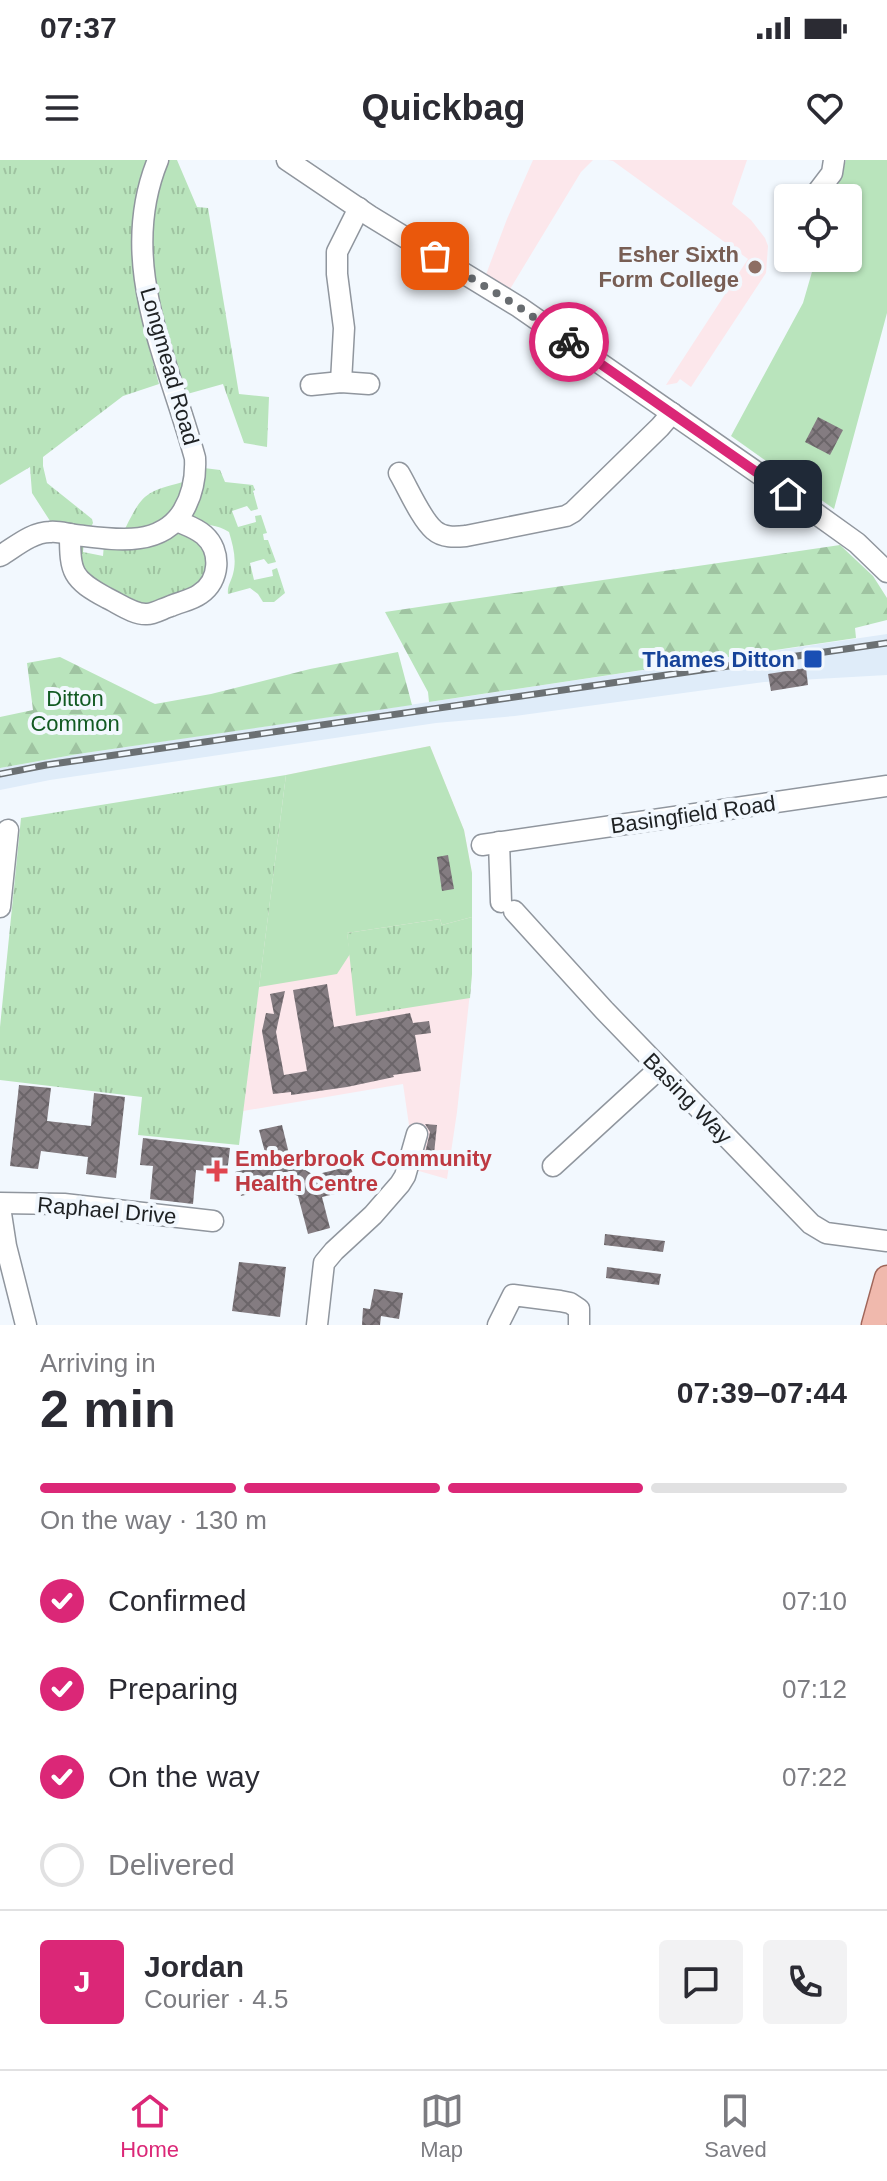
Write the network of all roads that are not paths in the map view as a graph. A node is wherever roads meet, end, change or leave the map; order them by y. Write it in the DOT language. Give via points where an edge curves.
graph roads {
  1 [pos="158,160"];
  2 [pos="287,160"];
  3 [pos="834,160"];
  4 [pos="824,184"];
  5 [pos="359,208"];
  6 [pos="341,382"];
  7 [pos="369,384"];
  8 [pos="311,385"];
  9 [pos="672,413"];
  10 [pos="399,473"];
  11 [pos="177,521"];
  12 [pos="70,534"];
  13 [pos="0,556"];
  14 [pos="887,572"];
  15 [pos="887,786"];
  16 [pos="8,830"];
  17 [pos="0,907"];
  18 [pos="508,907"];
  19 [pos="660,1068"];
  20 [pos="417,1134"];
  21 [pos="553,1166"];
  22 [pos="0,1205"];
  23 [pos="213,1221"];
  24 [pos="887,1241"];
  25 [pos="887,1278"];
  26 [pos="26,1325"];
  27 [pos="317,1325"];
  28 [pos="498,1325"];
  29 [pos="579,1325"];
  30 [pos="874,1325"];
  1 -- 11 [label="street, Longmead Road" via="143,212 144,272 151,314 195,458 194,485"];
  2 -- 5 [label="street"];
  3 -- 4 [label="street"];
  5 -- 6 [label="street" via="337,252 344,328"];
  5 -- 9 [label="street" via="519,307"];
  6 -- 7 [label="street"];
  6 -- 8 [label="street"];
  9 -- 10 [label="street" via="566,516 466,536 443,535 433,529"];
  9 -- 14 [label="street" via="857,543"];
  11 -- 12 [label="street" via="145,539"];
  11 -- 12 [label="street" via="208,538 216,572 199,595 147,614 88,588 76,577"];
  12 -- 13 [label="street" via="34,535"];
  15 -- 18 [label="street, Basingfield Road" via="490,844"];
  16 -- 17 [label="street"];
  18 -- 19 [label="street, Basing Way"];
  19 -- 21 [label="street"];
  19 -- 24 [label="street, Basing Way" via="818,1230"];
  20 -- 27 [label="street" via="400,1184 324,1263"];
  22 -- 23 [label="street, Raphael Drive" via="64,1204"];
  22 -- 26 [label="street, Raphael Drive"];
  25 -- 30 [label="main road"];
  28 -- 29 [label="street" via="513,1295 570,1303 579,1309"];
}
